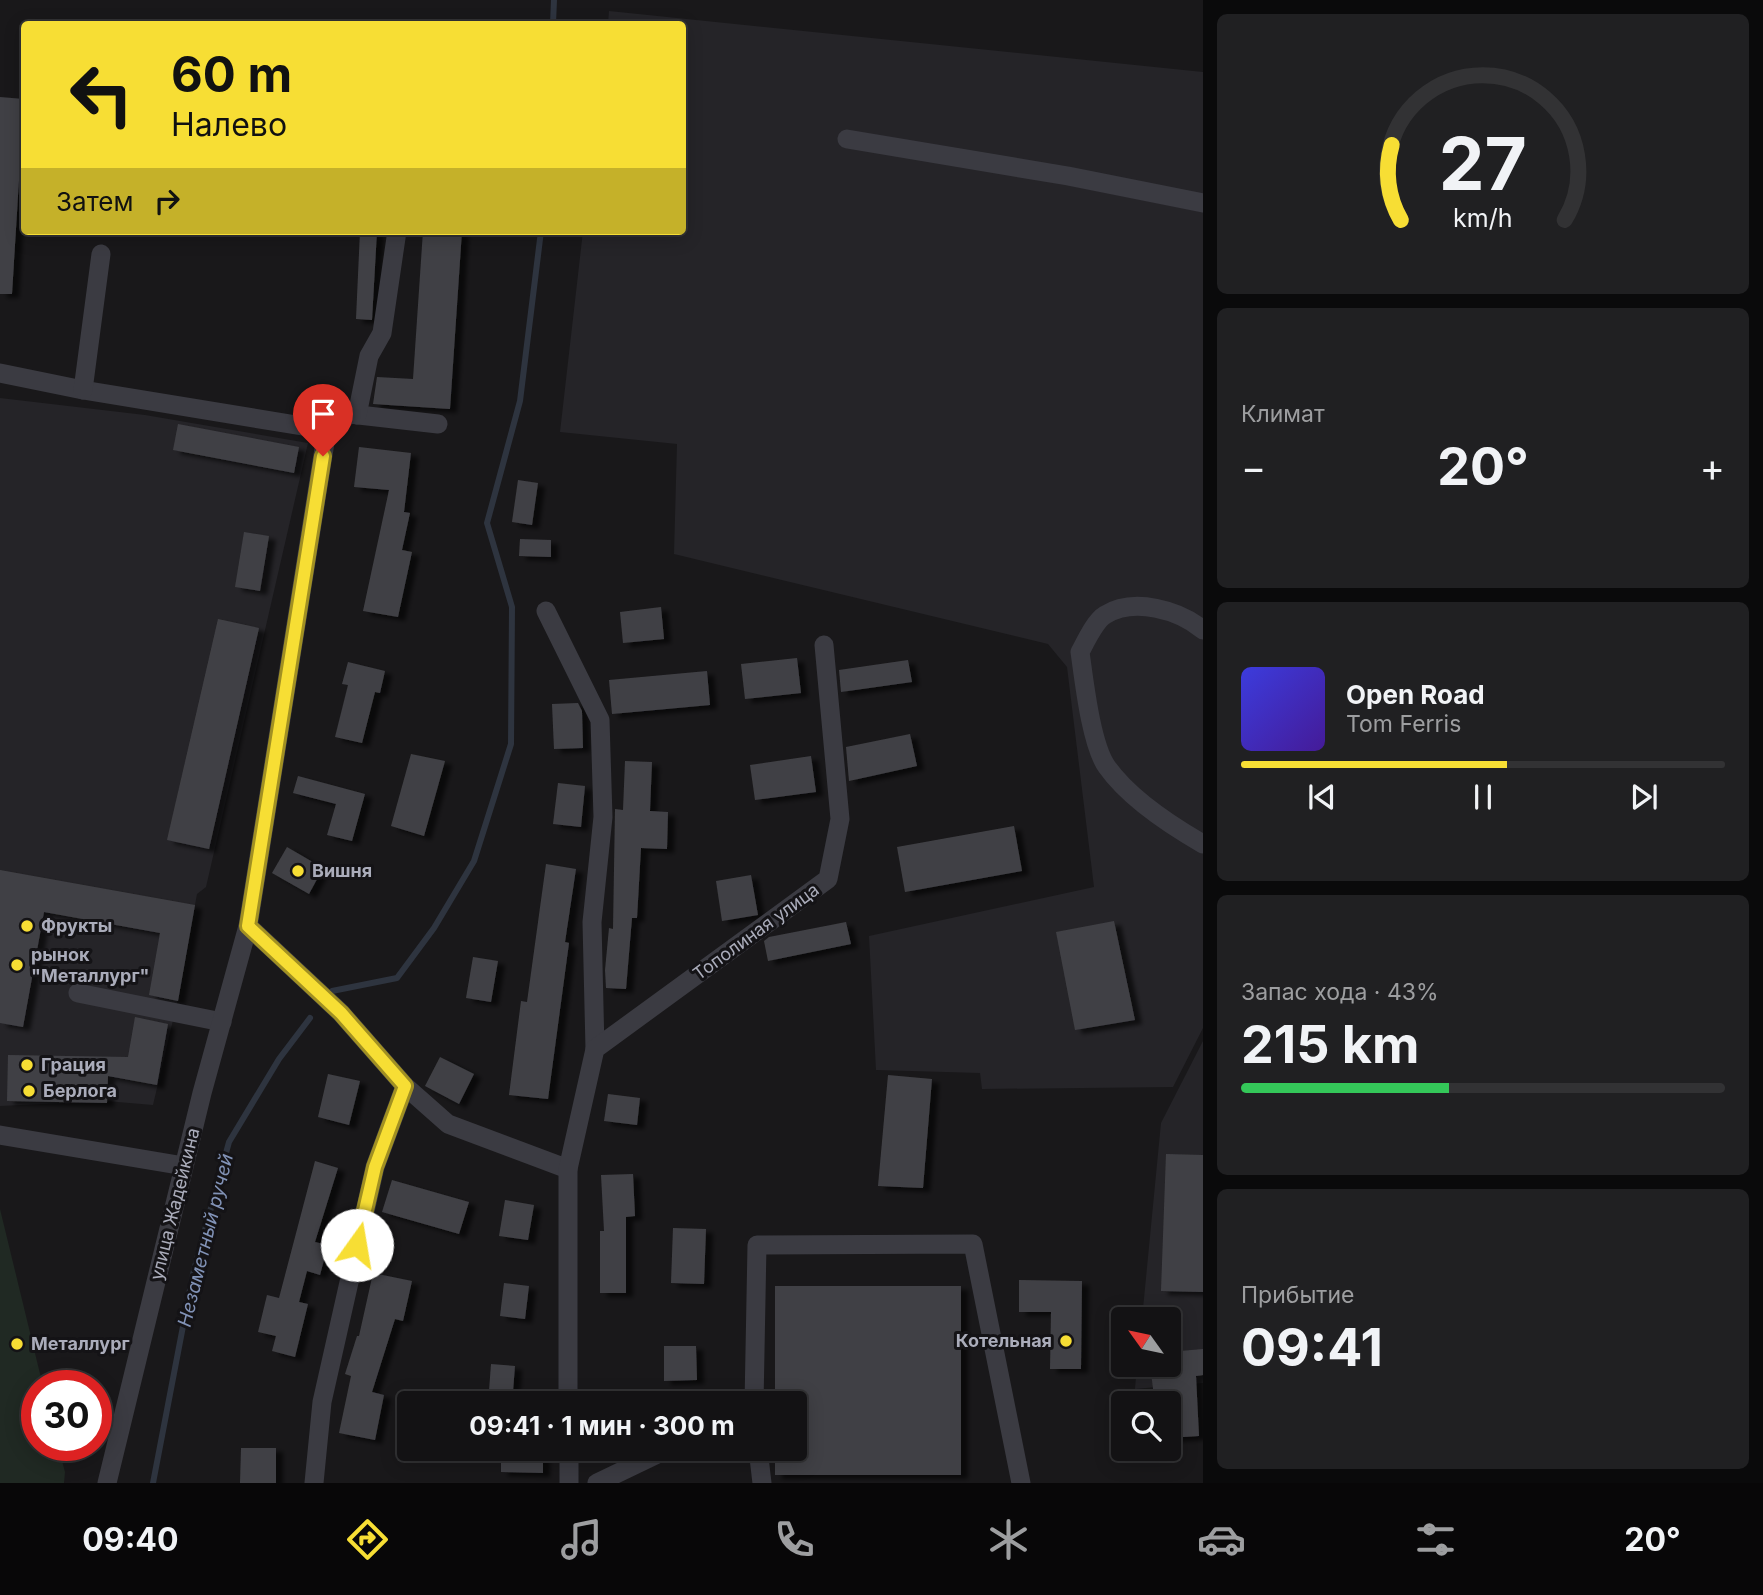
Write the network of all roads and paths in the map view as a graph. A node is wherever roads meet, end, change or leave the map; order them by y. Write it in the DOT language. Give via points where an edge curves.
graph roads {
  1 [pos="847,139"];
  2 [pos="1203,203"];
  3 [pos="396,235"];
  4 [pos="101,254"];
  5 [pos="0,373"];
  6 [pos="83,390"];
  7 [pos="357,415"];
  8 [pos="438,424"];
  9 [pos="327,430"];
  10 [pos="546,611"];
  11 [pos="1203,630"];
  12 [pos="824,645"];
  13 [pos="1203,844"];
  14 [pos="248,926"];
  15 [pos="78,993"];
  16 [pos="222,1022"];
  17 [pos="595,1049"];
  18 [pos="405,1086"];
  19 [pos="0,1135"];
  20 [pos="184,1166"];
  21 [pos="568,1169"];
  22 [pos="568,1391"];
  23 [pos="754,1391"];
  24 [pos="569,1461"];
  25 [pos="643,1461"];
  26 [pos="759,1461"];
  27 [pos="107,1483"];
  28 [pos="314,1483"];
  29 [pos="569,1483"];
  30 [pos="597,1483"];
  31 [pos="762,1483"];
  32 [pos="1021,1483"];
  1 -- 2 [label="street"];
  3 -- 7 [label="street" via="383,333 369,356"];
  4 -- 6 [label="street"];
  5 -- 6 [label="street"];
  6 -- 9 [label="street"];
  7 -- 8 [label="street"];
  7 -- 9 [label="street" via="350,414"];
  9 -- 14 [label="street, улица Жадейкина"];
  10 -- 17 [label="street" via="600,720 603,817 592,922"];
  11 -- 13 [label="street" via="1188,617 1135,605 1103,615 1080,652 1088,711 1106,765 1164,822"];
  12 -- 17 [label="street, Тополиная улица" via="840,819 828,879"];
  14 -- 16 [label="street, улица Жадейкина"];
  14 -- 18 [label="street" via="341,1013"];
  15 -- 16 [label="street"];
  16 -- 20 [label="street, улица Жадейкина"];
  17 -- 21 [label="street"];
  18 -- 21 [label="street" via="448,1124"];
  18 -- 28 [label="street" via="375,1167 322,1402"];
  19 -- 20 [label="street"];
  20 -- 27 [label="street, улица Жадейкина"];
  21 -- 22 [label="street"];
  23 -- 32 [label="street" via="757,1245 973,1244"];
  24 -- 29 [label="street"];
  25 -- 30 [label="street"];
  26 -- 31 [label="street"];
}
